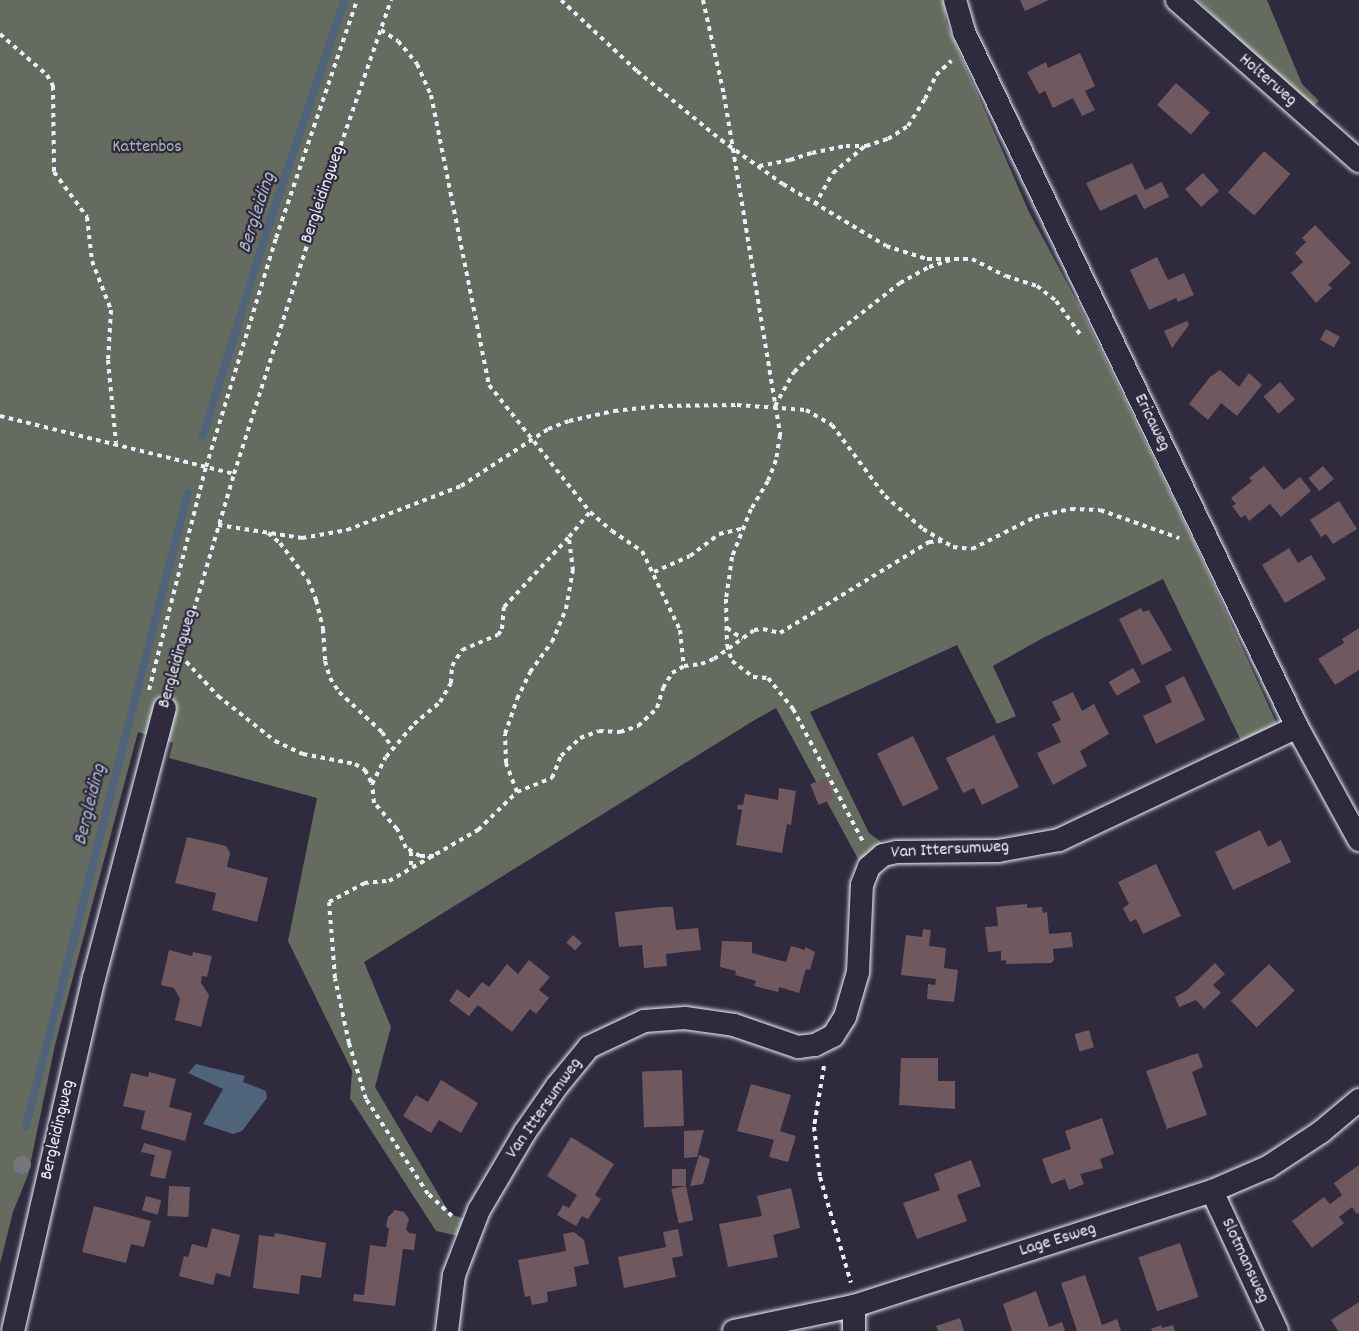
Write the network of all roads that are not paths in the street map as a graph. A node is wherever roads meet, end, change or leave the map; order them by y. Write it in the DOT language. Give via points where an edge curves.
graph roads {
  1 [pos="955,0"];
  2 [pos="1177,0"];
  3 [pos="1359,161"];
  4 [pos="155,704"];
  5 [pos="1297,728"];
  6 [pos="1359,840"];
  7 [pos="1359,1100"];
  8 [pos="1212,1191"];
  9 [pos="861,1303"];
  10 [pos="0,1330"];
  11 [pos="8,1331"];
  12 [pos="13,1331"];
  13 [pos="447,1331"];
  14 [pos="734,1331"];
  15 [pos="854,1331"];
  16 [pos="1277,1331"];
  1 -- 5 [label="street, Ericaweg" via="963,32"];
  2 -- 3 [label="street, Holterweg"];
  4 -- 12 [label="street, Bergleidingweg"];
  5 -- 6 [label="street, Ericaweg"];
  5 -- 13 [label="street, Van Ittersumweg" via="1059,840 998,851 883,855 869,867 862,885 858,972 845,1017 833,1036 819,1043 798,1047 734,1025 685,1018 644,1021 590,1047 525,1132 472,1227 454,1275"];
  7 -- 8 [label="street, Lage Esweg" via="1321,1132 1268,1167"];
  8 -- 9 [label="street, Lage Esweg"];
  8 -- 16 [label="street, Slotmansweg"];
  9 -- 14 [label="street, Lage Esweg"];
  9 -- 15 [label="street"];
  10 -- 11 [label="street"];
}
